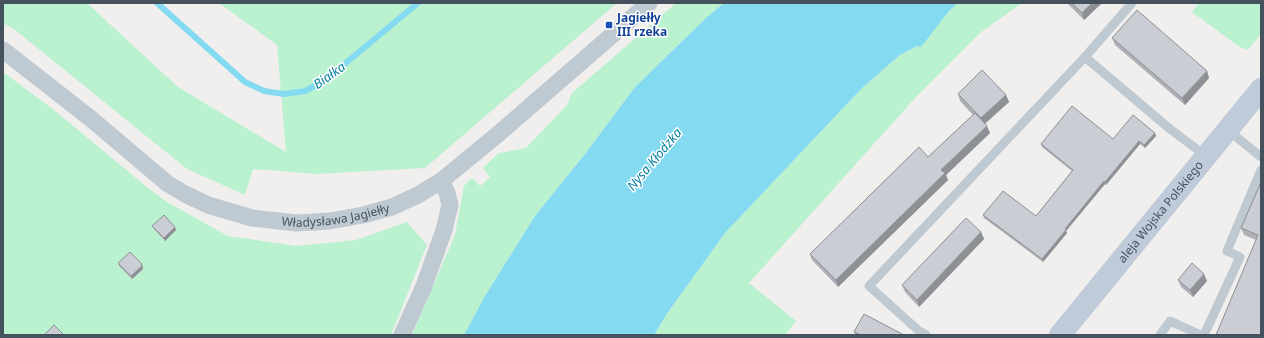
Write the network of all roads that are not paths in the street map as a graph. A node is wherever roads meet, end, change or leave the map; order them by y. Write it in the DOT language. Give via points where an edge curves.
graph roads {
  1 [pos="649,3"];
  2 [pos="1132,3"];
  3 [pos="3,50"];
  4 [pos="1085,57"];
  5 [pos="1261,89"];
  6 [pos="1228,129"];
  7 [pos="1206,156"];
  8 [pos="1261,157"];
  9 [pos="1261,170"];
  10 [pos="441,181"];
  11 [pos="402,335"];
  12 [pos="926,335"];
  13 [pos="1060,335"];
  14 [pos="1160,335"];
  15 [pos="1201,335"];
  16 [pos="1204,335"];
  1 -- 10 [label="street, Władysława Jagiełły"];
  2 -- 4 [label="lane"];
  3 -- 10 [label="street, Władysława Jagiełły" via="90,118 168,184 208,205 230,212 252,218 297,223 335,220 392,207"];
  4 -- 7 [label="lane"];
  4 -- 12 [label="lane" via="869,286"];
  5 -- 6 [label="street, aleja Wojska Polskiego"];
  6 -- 7 [label="street, aleja Wojska Polskiego"];
  6 -- 8 [label="lane"];
  7 -- 13 [label="street, aleja Wojska Polskiego"];
  9 -- 16 [label="lane" via="1227,251 1240,257"];
  10 -- 11 [label="street" via="448,193 450,205 444,230 424,286"];
  14 -- 15 [label="lane" via="1170,321"];
}
